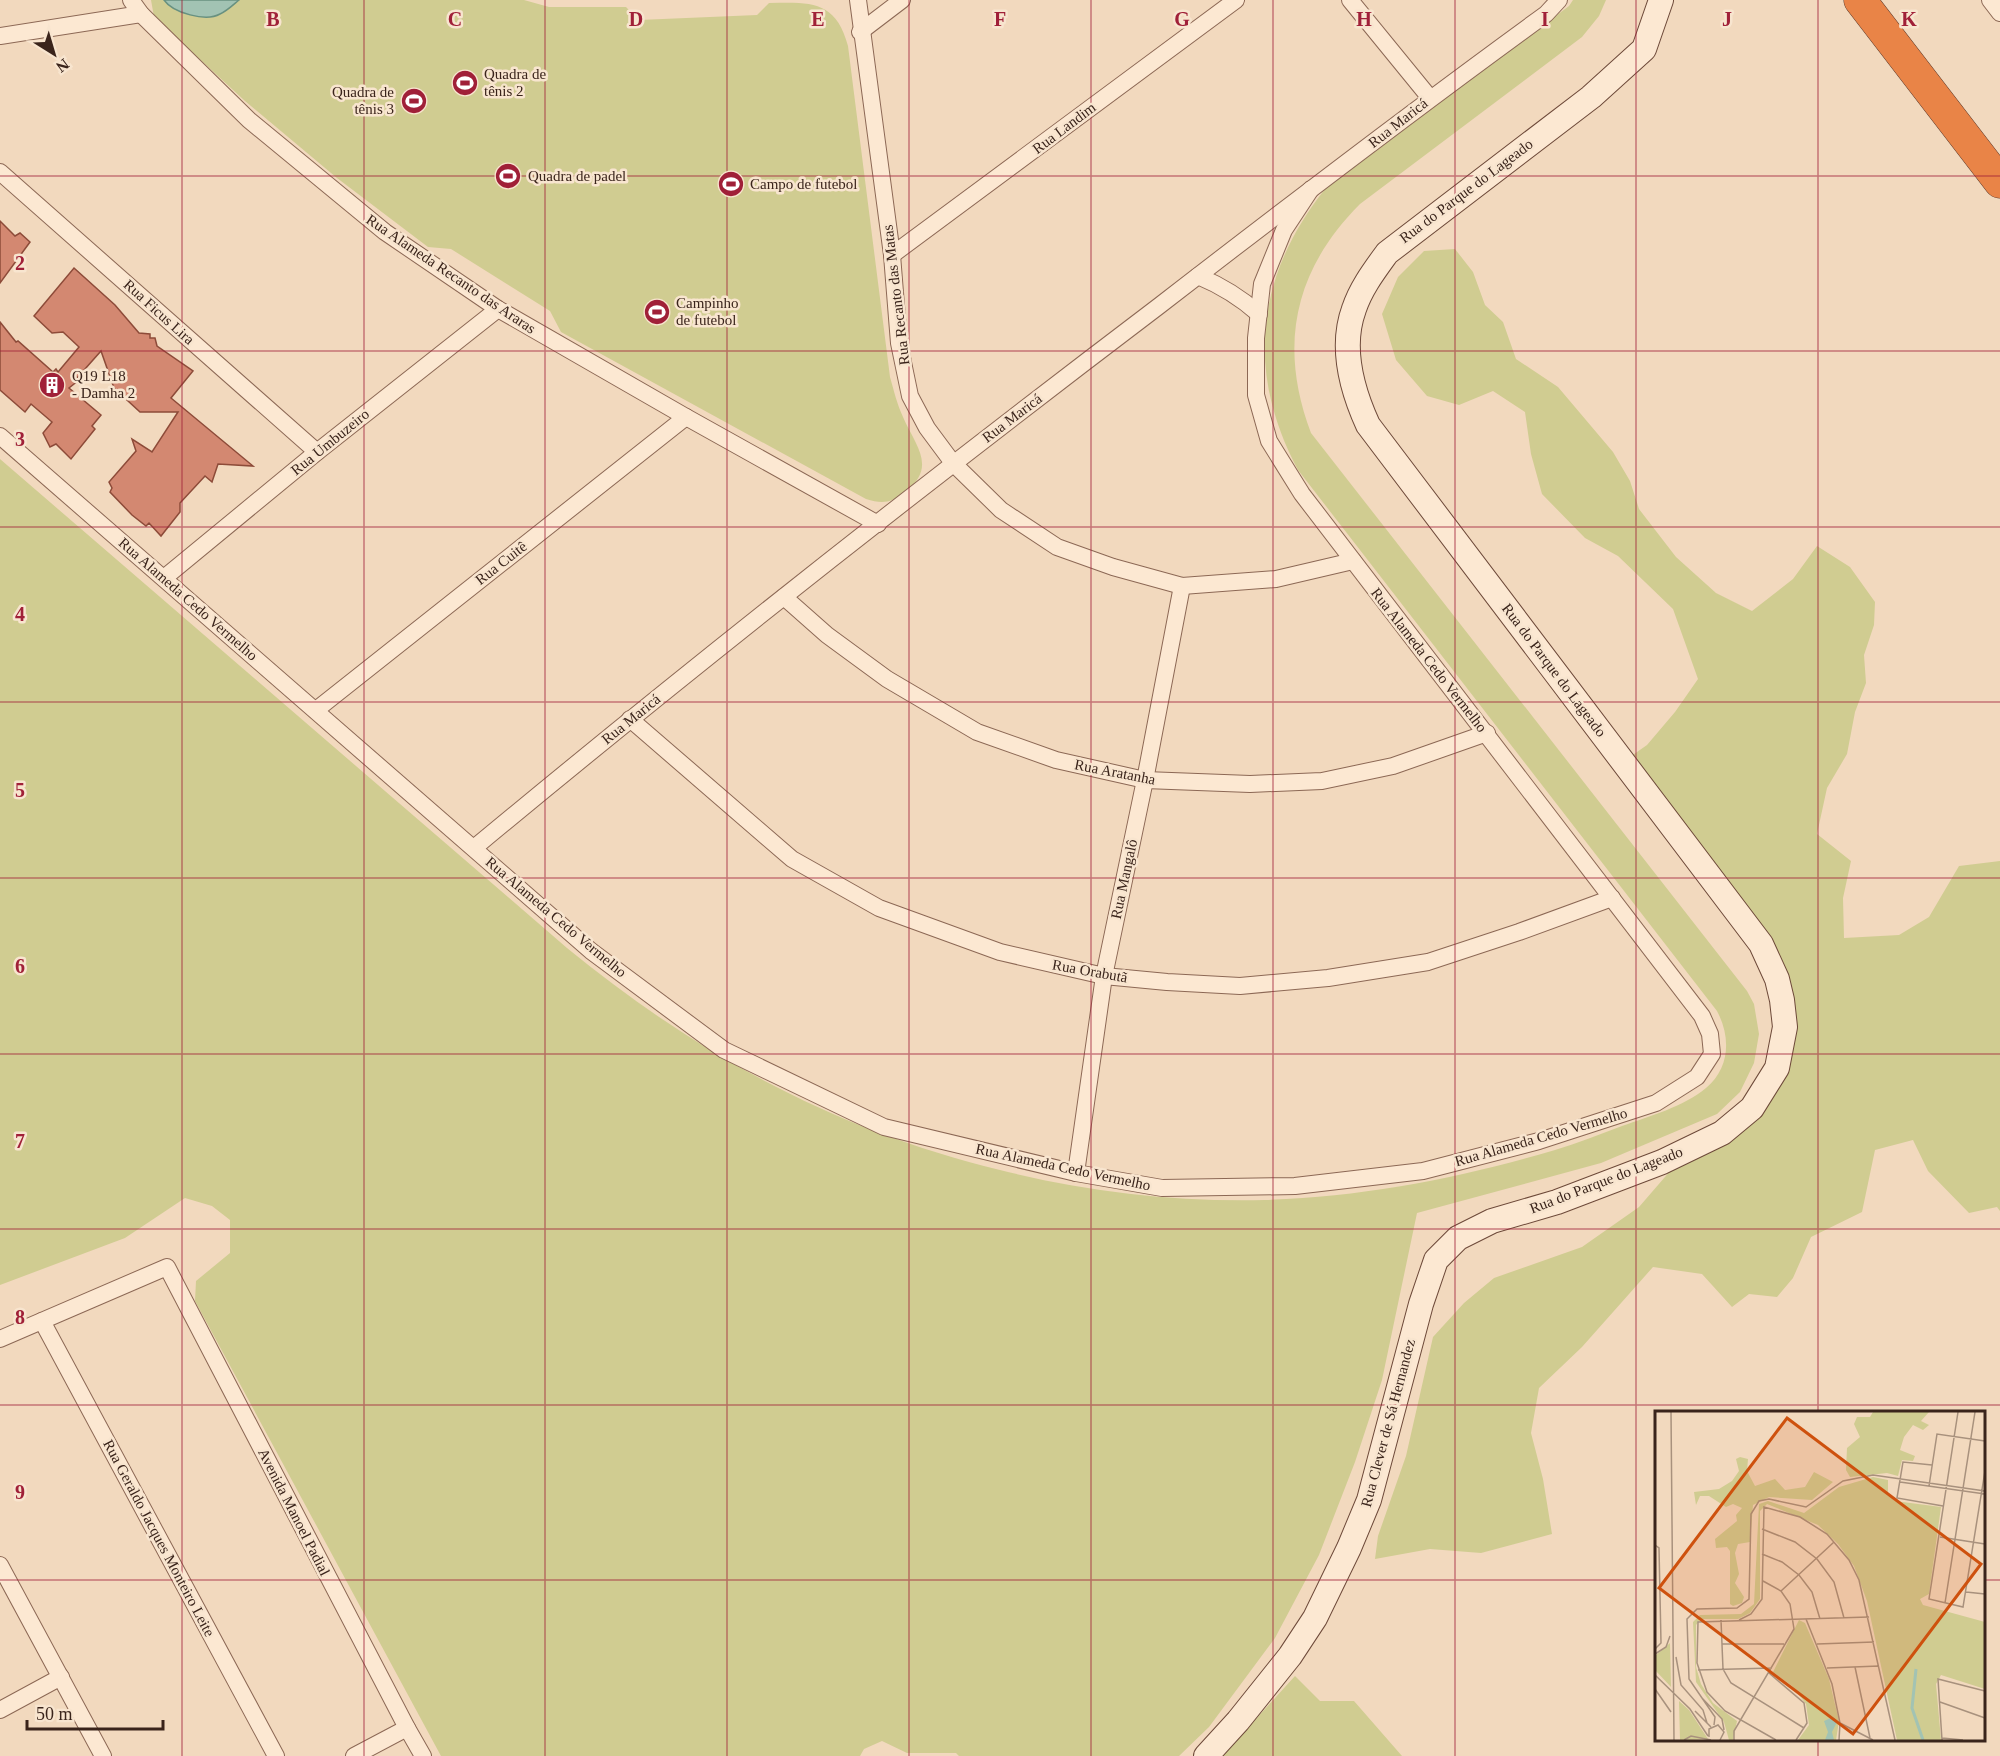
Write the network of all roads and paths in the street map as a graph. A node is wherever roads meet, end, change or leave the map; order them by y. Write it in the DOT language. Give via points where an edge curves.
graph roads {
  1 [pos="858,0"];
  2 [pos="902,0"];
  3 [pos="1236,0"];
  4 [pos="1350,0"];
  5 [pos="1559,0"];
  6 [pos="1661,0"];
  7 [pos="1860,0"];
  8 [pos="1990,0"];
  9 [pos="136,7"];
  10 [pos="2000,13"];
  11 [pos="860,32"];
  12 [pos="0,36"];
  13 [pos="1430,98"];
  14 [pos="0,172"];
  15 [pos="2000,182"];
  16 [pos="1311,189"];
  17 [pos="892,255"];
  18 [pos="1198,276"];
  19 [pos="498,309"];
  20 [pos="1259,315"];
  21 [pos="686,417"];
  22 [pos="0,436"];
  23 [pos="317,453"];
  24 [pos="953,463"];
  25 [pos="878,524"];
  26 [pos="1353,561"];
  27 [pos="164,578"];
  28 [pos="1182,586"];
  29 [pos="784,597"];
  30 [pos="316,710"];
  31 [pos="630,719"];
  32 [pos="1487,733"];
  33 [pos="1145,780"];
  34 [pos="474,848"];
  35 [pos="1612,898"];
  36 [pos="1104,976"];
  37 [pos="1076,1173"];
  38 [pos="1436,1260"];
  39 [pos="42,1321"];
  40 [pos="0,1339"];
  41 [pos="0,1565"];
  42 [pos="61,1677"];
  43 [pos="0,1710"];
  44 [pos="407,1728"];
  45 [pos="103,1756"];
  46 [pos="276,1756"];
  47 [pos="354,1756"];
  48 [pos="423,1756"];
  49 [pos="1206,1756"];
  1 -- 11 [label="street, Rua Recanto das Matas"];
  2 -- 11 [label="street"];
  3 -- 17 [label="street, Rua Landim"];
  4 -- 13 [label="street"];
  5 -- 13 [label="street, Rua Maricá" via="1546,14"];
  6 -- 38 [label="street, Rua do Parque do Lageado" via="1644,49 1591,97 1387,253 1366,282 1353,310 1347,339 1350,375 1368,425 1761,944 1777,979 1785,1027 1777,1068 1752,1108 1722,1132 1652,1166 1557,1202 1492,1221 1458,1238"];
  7 -- 15 [label="highway"];
  8 -- 10 [label="street"];
  9 -- 12 [label="street"];
  9 -- 19 [label="street, Rua Alameda Recanto das Araras" via="249,120 385,232"];
  11 -- 17 [label="street, Rua Recanto das Matas"];
  13 -- 16 [label="street, Rua Maricá"];
  14 -- 23 [label="street, Rua Ficus Lira"];
  16 -- 18 [label="street, Rua Maricá"];
  16 -- 20 [label="street, Rua Alameda Cedo Vermelho" via="1284,230 1262,284"];
  17 -- 24 [label="street, Rua Recanto das Matas" via="899,343 910,396"];
  18 -- 20 [label="street" via="1222,286"];
  18 -- 24 [label="street, Rua Maricá"];
  19 -- 21 [label="street, Rua Alameda Recanto das Araras"];
  19 -- 23 [label="street, Rua Umbuzeiro"];
  20 -- 26 [label="street, Rua Alameda Cedo Vermelho" via="1256,395 1269,441 1302,494"];
  21 -- 25 [label="street, Rua Alameda Recanto das Araras"];
  21 -- 30 [label="street, Rua Cuitê"];
  22 -- 27 [label="street, Rua Alameda Cedo Vermelho"];
  23 -- 27 [label="street, Rua Umbuzeiro"];
  24 -- 25 [label="street, Rua Maricá"];
  24 -- 28 [label="street, Rua Recanto das Matas" via="1001,510 1057,547"];
  25 -- 29 [label="street, Rua Maricá"];
  26 -- 28 [label="street, Rua Recanto das Matas" via="1276,579"];
  26 -- 32 [label="street, Rua Alameda Cedo Vermelho"];
  27 -- 30 [label="street, Rua Alameda Cedo Vermelho"];
  28 -- 33 [label="street, Rua Mangalô"];
  29 -- 31 [label="street, Rua Maricá"];
  29 -- 33 [label="street, Rua Aratanha" via="887,679 977,732 1056,760"];
  30 -- 34 [label="street, Rua Alameda Cedo Vermelho"];
  31 -- 34 [label="street, Rua Maricá"];
  31 -- 36 [label="street, Rua Orabutã" via="792,859 879,908 1000,952"];
  32 -- 33 [label="street, Rua Aratanha" via="1393,766 1322,781"];
  32 -- 35 [label="street, Rua Alameda Cedo Vermelho"];
  33 -- 36 [label="street, Rua Mangalô"];
  34 -- 37 [label="street, Rua Alameda Cedo Vermelho" via="591,951 724,1050 884,1127"];
  35 -- 36 [label="street, Rua Orabutã" via="1428,962 1328,978 1240,986"];
  35 -- 37 [label="street, Rua Alameda Cedo Vermelho" via="1702,1016 1710,1034 1712,1054 1697,1077 1656,1103 1539,1141 1423,1171 1295,1186 1162,1188"];
  36 -- 37 [label="street, Rua Mangalô"];
  38 -- 49 [label="street, Rua Clever de Sá Hernandez" via="1369,1500 1348,1548 1315,1618 1290,1656"];
  39 -- 40 [label="street"];
  39 -- 44 [label="street, Avenida Manoel Padial" via="167,1267"];
  39 -- 46 [label="street, Rua Geraldo Jacques Monteiro Leite"];
  41 -- 42 [label="street"];
  42 -- 43 [label="street"];
  42 -- 45 [label="street"];
  44 -- 47 [label="street"];
  44 -- 48 [label="street, Avenida Manoel Padial"];
}
